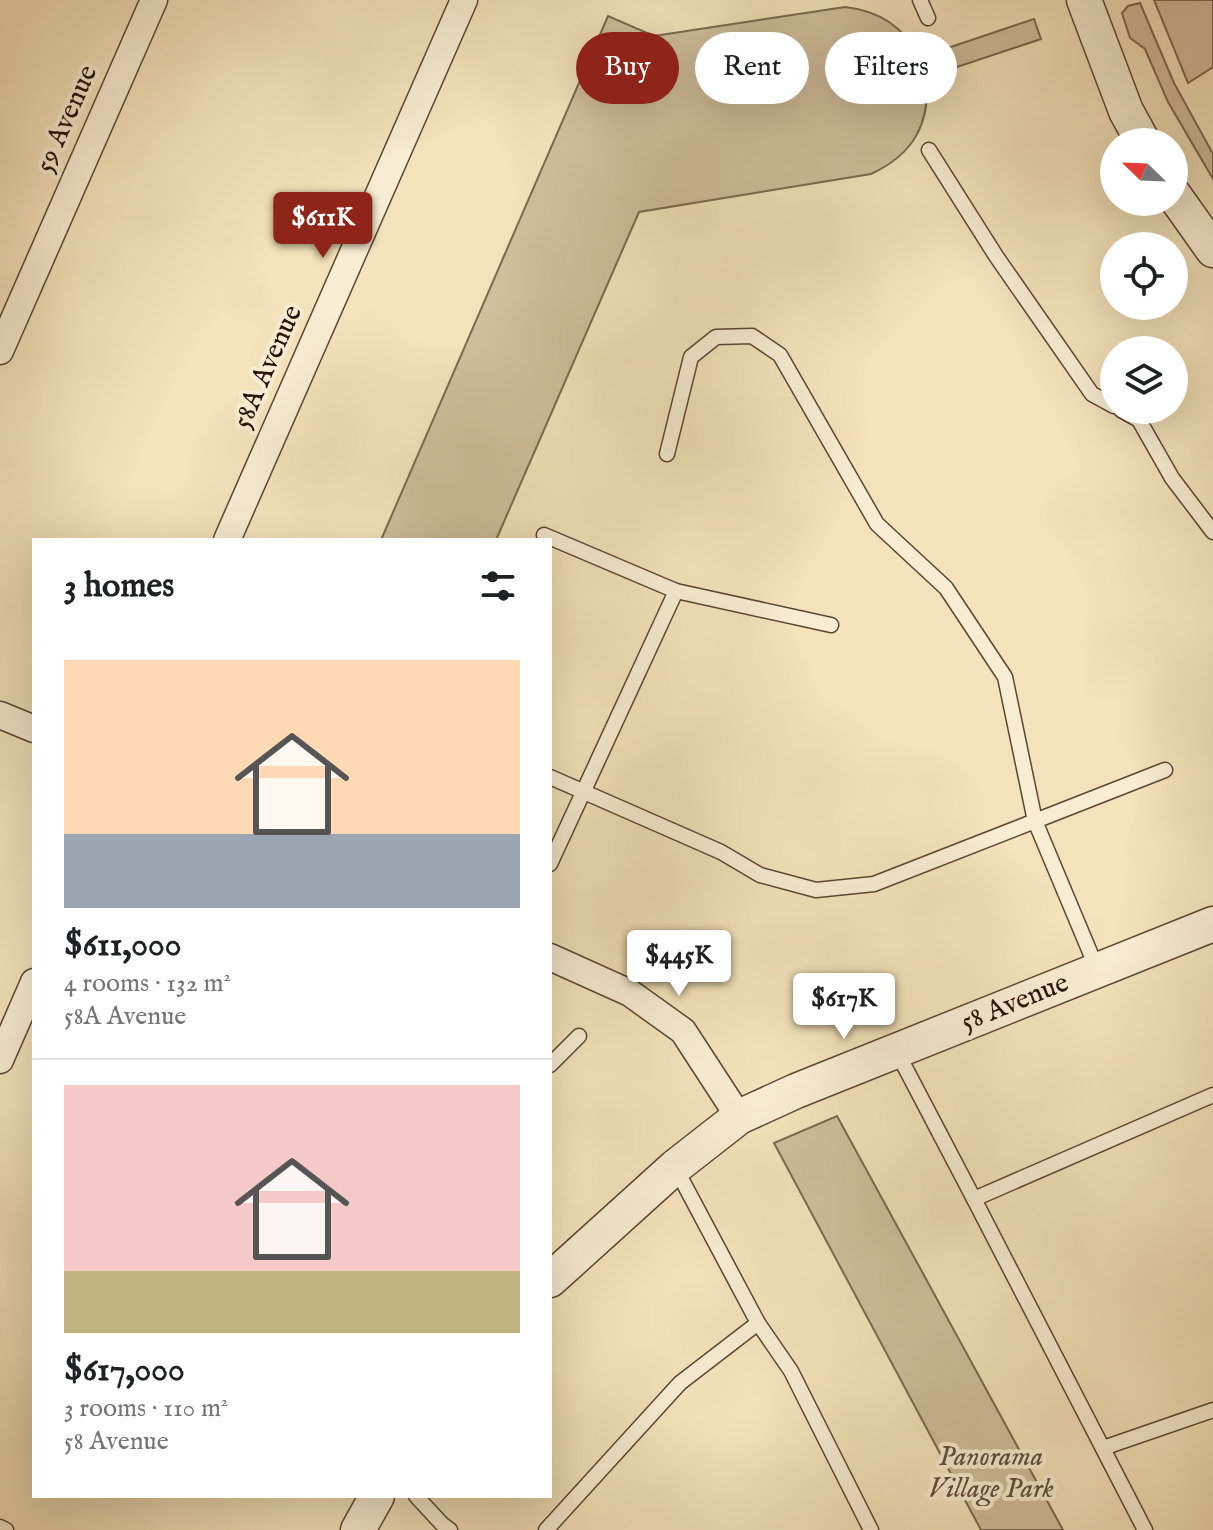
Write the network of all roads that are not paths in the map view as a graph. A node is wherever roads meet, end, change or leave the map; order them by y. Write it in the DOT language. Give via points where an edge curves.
graph roads {
  1 [pos="154,0"];
  2 [pos="464,0"];
  3 [pos="920,0"];
  4 [pos="1084,0"];
  5 [pos="928,18"];
  6 [pos="1135,128"];
  7 [pos="929,150"];
  8 [pos="1188,215"];
  9 [pos="1213,250"];
  10 [pos="0,351"];
  11 [pos="1100,398"];
  12 [pos="1141,424"];
  13 [pos="667,454"];
  14 [pos="1213,532"];
  15 [pos="544,535"];
  16 [pos="228,538"];
  17 [pos="551,538"];
  18 [pos="552,538"];
  19 [pos="676,591"];
  20 [pos="831,625"];
  21 [pos="0,715"];
  22 [pos="32,728"];
  23 [pos="1165,770"];
  24 [pos="552,778"];
  25 [pos="583,790"];
  26 [pos="1035,821"];
  27 [pos="552,860"];
  28 [pos="1213,924"];
  29 [pos="552,958"];
  30 [pos="1097,970"];
  31 [pos="32,987"];
  32 [pos="579,1036"];
  33 [pos="897,1051"];
  34 [pos="0,1060"];
  35 [pos="552,1063"];
  36 [pos="1213,1095"];
  37 [pos="739,1117"];
  38 [pos="675,1167"];
  39 [pos="974,1199"];
  40 [pos="552,1278"];
  41 [pos="758,1323"];
  42 [pos="1213,1410"];
  43 [pos="1103,1448"];
  44 [pos="376,1498"];
  45 [pos="418,1498"];
  46 [pos="0,1527"];
  47 [pos="6,1530"];
  48 [pos="358,1530"];
  49 [pos="450,1530"];
  50 [pos="546,1530"];
  51 [pos="871,1530"];
  52 [pos="1145,1530"];
  1 -- 10 [label="street, 59 Avenue"];
  2 -- 16 [label="street, 58A Avenue"];
  3 -- 5 [label="lane"];
  4 -- 6 [label="street"];
  7 -- 11 [label="lane" via="996,256"];
  8 -- 9 [label="street"];
  12 -- 14 [label="lane" via="1172,478"];
  13 -- 26 [label="lane" via="691,357 716,337 752,336 780,355 877,524 946,588 1005,677"];
  15 -- 17 [label="lane"];
  18 -- 19 [label="lane"];
  19 -- 20 [label="lane"];
  19 -- 25 [label="lane"];
  21 -- 22 [label="street"];
  23 -- 26 [label="lane"];
  24 -- 25 [label="lane"];
  25 -- 26 [label="lane" via="760,875 816,890 874,884"];
  25 -- 27 [label="lane"];
  26 -- 30 [label="lane"];
  28 -- 30 [label="street, 58 Avenue"];
  29 -- 37 [label="street" via="630,993 683,1031"];
  30 -- 33 [label="street, 58 Avenue"];
  31 -- 34 [label="street"];
  32 -- 35 [label="lane"];
  33 -- 37 [label="street, 58 Avenue"];
  33 -- 39 [label="lane"];
  36 -- 39 [label="lane"];
  37 -- 38 [label="street, 58 Avenue"];
  38 -- 40 [label="street, 58 Avenue"];
  38 -- 41 [label="lane"];
  39 -- 43 [label="lane"];
  41 -- 50 [label="lane" via="680,1383"];
  41 -- 51 [label="lane" via="791,1371"];
  42 -- 43 [label="lane"];
  43 -- 52 [label="lane"];
  44 -- 48 [label="street"];
  45 -- 49 [label="lane"];
  46 -- 47 [label="lane"];
}
